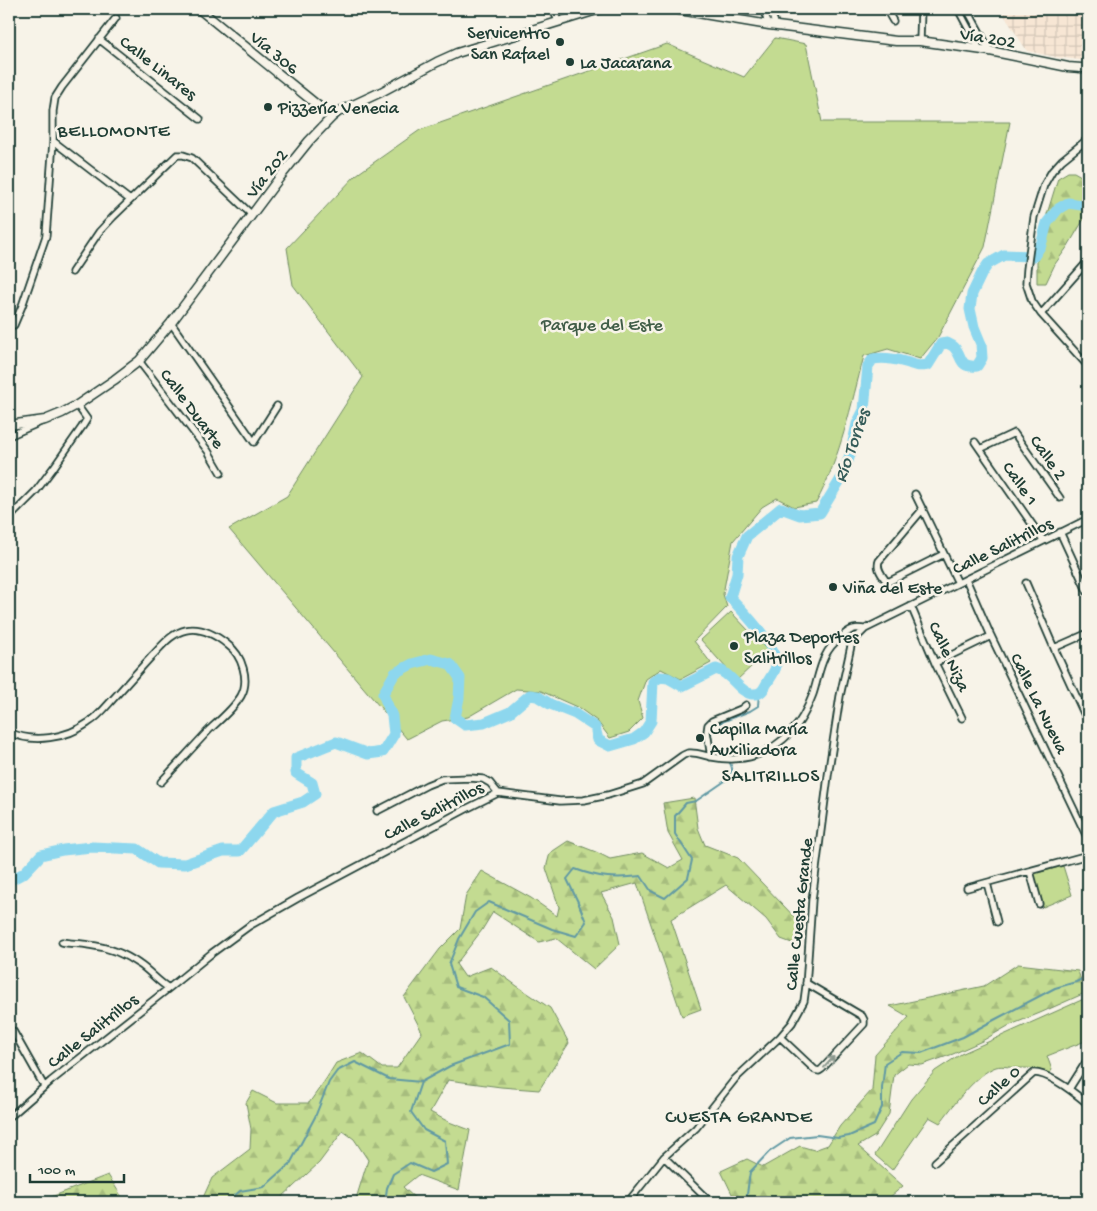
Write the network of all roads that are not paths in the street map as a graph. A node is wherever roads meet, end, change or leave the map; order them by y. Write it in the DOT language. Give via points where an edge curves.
graph roads {
  1 [pos="199,9"];
  2 [pos="553,9"];
  3 [pos="600,9"];
  4 [pos="674,9"];
  5 [pos="763,9"];
  6 [pos="770,9"];
  7 [pos="886,9"];
  8 [pos="921,9"];
  9 [pos="958,9"];
  10 [pos="967,10"];
  11 [pos="961,15"];
  12 [pos="116,18"];
  13 [pos="558,21"];
  14 [pos="894,21"];
  15 [pos="772,25"];
  16 [pos="99,39"];
  17 [pos="920,42"];
  18 [pos="980,50"];
  19 [pos="990,51"];
  20 [pos="1088,68"];
  21 [pos="332,117"];
  22 [pos="200,119"];
  23 [pos="1088,139"];
  24 [pos="53,141"];
  25 [pos="130,200"];
  26 [pos="252,215"];
  27 [pos="1088,261"];
  28 [pos="72,272"];
  29 [pos="1041,314"];
  30 [pos="171,323"];
  31 [pos="14,325"];
  32 [pos="139,361"];
  33 [pos="1088,366"];
  34 [pos="77,405"];
  35 [pos="277,406"];
  36 [pos="45,420"];
  37 [pos="9,425"];
  38 [pos="9,436"];
  39 [pos="975,442"];
  40 [pos="980,449"];
  41 [pos="221,473"];
  42 [pos="915,494"];
  43 [pos="1060,498"];
  44 [pos="923,509"];
  45 [pos="9,518"];
  46 [pos="1088,519"];
  47 [pos="1060,532"];
  48 [pos="1043,540"];
  49 [pos="944,554"];
  50 [pos="966,579"];
  51 [pos="1086,579"];
  52 [pos="958,583"];
  53 [pos="1026,583"];
  54 [pos="1088,593"];
  55 [pos="911,606"];
  56 [pos="865,628"];
  57 [pos="1088,633"];
  58 [pos="992,636"];
  59 [pos="1054,648"];
  60 [pos="935,663"];
  61 [pos="746,704"];
  62 [pos="962,718"];
  63 [pos="1088,722"];
  64 [pos="9,734"];
  65 [pos="711,757"];
  66 [pos="160,782"];
  67 [pos="498,793"];
  68 [pos="377,811"];
  69 [pos="1088,839"];
  70 [pos="1088,856"];
  71 [pos="1030,871"];
  72 [pos="987,883"];
  73 [pos="967,888"];
  74 [pos="1039,904"];
  75 [pos="997,922"];
  76 [pos="62,942"];
  77 [pos="806,983"];
  78 [pos="169,988"];
  79 [pos="13,1031"];
  80 [pos="780,1037"];
  81 [pos="1088,1059"];
  82 [pos="44,1086"];
  83 [pos="1069,1089"];
  84 [pos="1088,1104"];
  85 [pos="9,1117"];
  86 [pos="664,1157"];
  87 [pos="935,1162"];
  88 [pos="628,1202"];
  89 [pos="710,1202"];
  1 -- 21 [label="main road, Vía 306"];
  2 -- 13 [label="street"];
  3 -- 13 [label="main road, Vía 202"];
  4 -- 15 [label="main road, Vía 202"];
  5 -- 15 [label="street"];
  6 -- 15 [label="street"];
  7 -- 14 [label="street"];
  8 -- 17 [label="street"];
  9 -- 11 [label="street"];
  10 -- 11 [label="street"];
  10 -- 19 [label="street"];
  11 -- 18 [label="street"];
  12 -- 16 [label="street"];
  13 -- 21 [label="main road, Vía 202" via="457,53"];
  15 -- 17 [label="main road, Vía 202"];
  16 -- 22 [label="street, Calle Linares"];
  16 -- 24 [label="street" via="55,98"];
  17 -- 18 [label="main road, Vía 202"];
  18 -- 19 [label="main road, Vía 202"];
  19 -- 20 [label="main road, Vía 202"];
  21 -- 26 [label="main road, Vía 202" via="309,141"];
  23 -- 29 [label="street" via="1052,171 1034,217 1026,283"];
  24 -- 25 [label="street"];
  24 -- 31 [label="street" via="46,236"];
  25 -- 26 [label="street" via="177,155 183,155 192,158"];
  25 -- 28 [label="street" via="99,232"];
  26 -- 30 [label="main road, Vía 202"];
  27 -- 29 [label="street"];
  29 -- 33 [label="street"];
  30 -- 32 [label="main road, Vía 202"];
  30 -- 35 [label="street" via="254,442"];
  32 -- 34 [label="main road, Vía 202"];
  32 -- 41 [label="street, Calle Duarte" via="208,451"];
  34 -- 36 [label="main road, Vía 202"];
  34 -- 45 [label="street" via="87,419 36,491"];
  36 -- 37 [label="main road, Vía 202"];
  36 -- 38 [label="street"];
  39 -- 40 [label="street, Calle 1"];
  40 -- 43 [label="street, Calle 2" via="1014,433"];
  40 -- 48 [label="street, Calle 1"];
  42 -- 44 [label="street"];
  44 -- 49 [label="street"];
  44 -- 49 [label="street" via="879,561 878,568 888,582"];
  46 -- 47 [label="street, Calle Salitrillos"];
  47 -- 48 [label="street, Calle Salitrillos"];
  47 -- 51 [label="street"];
  48 -- 50 [label="street, Calle Salitrillos"];
  49 -- 52 [label="street"];
  50 -- 52 [label="street, Calle Salitrillos"];
  50 -- 58 [label="street, Calle La Nueva"];
  51 -- 54 [label="street"];
  52 -- 55 [label="street, Calle Salitrillos"];
  53 -- 59 [label="street"];
  55 -- 56 [label="street, Calle Salitrillos"];
  55 -- 60 [label="street, Calle Niza"];
  56 -- 65 [label="street, Calle Salitrillos" via="852,629 827,651 801,720 776,745 748,758"];
  56 -- 77 [label="street, Calle Cuesta Grande" via="851,646 839,705 812,900"];
  57 -- 59 [label="street"];
  58 -- 60 [label="street"];
  58 -- 69 [label="street, Calle La Nueva"];
  59 -- 63 [label="street"];
  60 -- 62 [label="street, Calle Niza"];
  61 -- 65 [label="street" via="708,725"];
  64 -- 66 [label="street" via="44,738 78,729 104,709 167,640 185,630 213,634 233,648 240,660 244,671 241,695"];
  65 -- 67 [label="street, Calle Salitrillos" via="689,753 643,784 584,800 560,801"];
  67 -- 68 [label="street" via="483,779 442,779"];
  67 -- 78 [label="street, Calle Salitrillos" via="249,926"];
  70 -- 71 [label="street"];
  71 -- 72 [label="street"];
  71 -- 74 [label="street"];
  72 -- 73 [label="street"];
  72 -- 75 [label="street"];
  76 -- 78 [label="street" via="102,948 129,958"];
  77 -- 80 [label="street, Calle Cuesta Grande" via="804,1001"];
  80 -- 77 [label="street, one-way" via="814,1070 819,1071 864,1024 862,1016"];
  78 -- 82 [label="street, Calle Salitrillos"];
  79 -- 82 [label="street"];
  80 -- 86 [label="street, Calle Cuesta Grande" via="735,1079 696,1128"];
  81 -- 83 [label="street"];
  82 -- 85 [label="street, Calle Salitrillos"];
  83 -- 84 [label="street, Calle 0"];
  83 -- 87 [label="street, Calle 0" via="1034,1073"];
  86 -- 88 [label="street, Calle Cuesta Grande"];
  86 -- 89 [label="street"];
}
